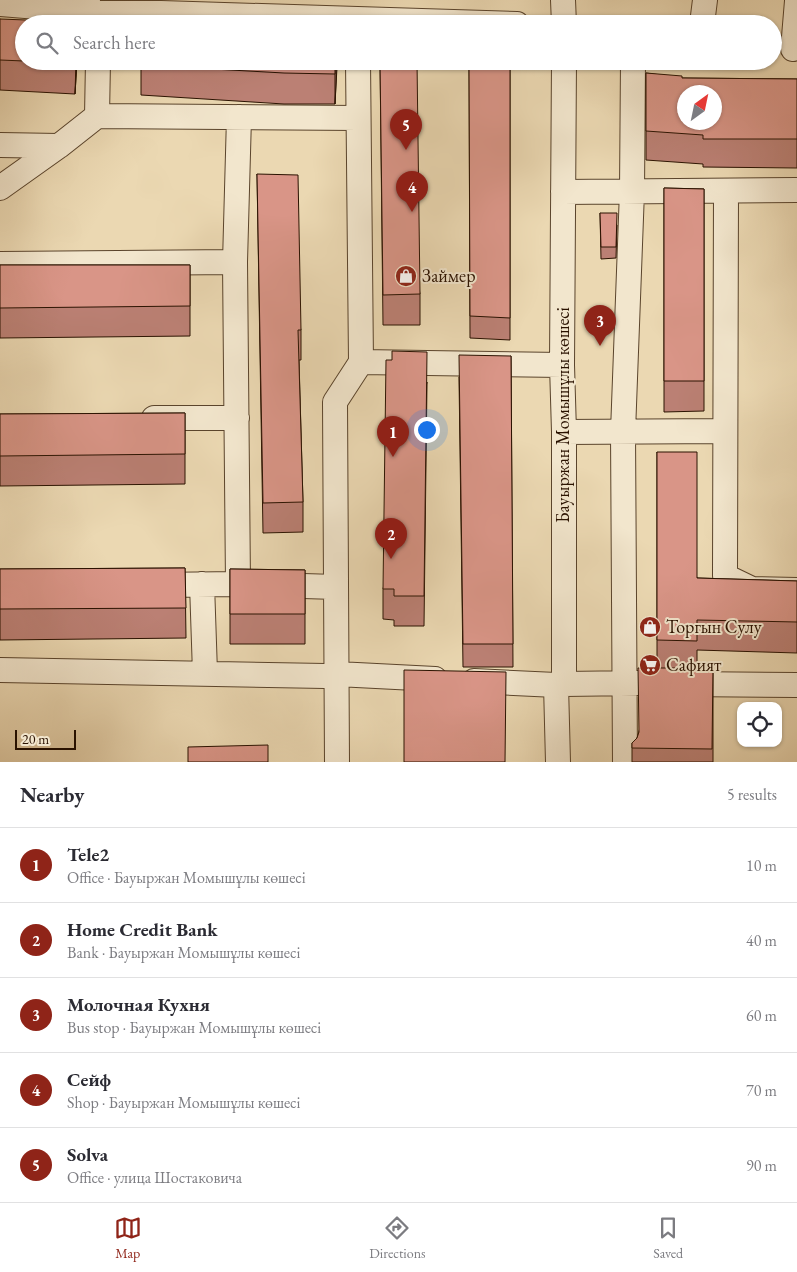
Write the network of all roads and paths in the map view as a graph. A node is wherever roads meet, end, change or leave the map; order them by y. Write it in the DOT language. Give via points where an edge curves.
graph roads {
  1 [pos="563,0"];
  2 [pos="705,0"];
  3 [pos="797,1"];
  4 [pos="0,4"];
  5 [pos="161,6"];
  6 [pos="78,15"];
  7 [pos="114,15"];
  8 [pos="279,15"];
  9 [pos="564,15"];
  10 [pos="703,15"];
  11 [pos="788,48"];
  12 [pos="98,70"];
  13 [pos="358,70"];
  14 [pos="564,70"];
  15 [pos="633,70"];
  16 [pos="97,116"];
  17 [pos="239,117"];
  18 [pos="358,118"];
  19 [pos="0,145"];
  20 [pos="59,146"];
  21 [pos="0,188"];
  22 [pos="726,190"];
  23 [pos="797,190"];
  24 [pos="632,191"];
  25 [pos="563,192"];
  26 [pos="235,262"];
  27 [pos="0,264"];
  28 [pos="361,362"];
  29 [pos="562,365"];
  30 [pos="128,418"];
  31 [pos="236,418"];
  32 [pos="725,431"];
  33 [pos="564,432"];
  34 [pos="623,432"];
  35 [pos="202,584"];
  36 [pos="238,584"];
  37 [pos="135,585"];
  38 [pos="336,587"];
  39 [pos="797,590"];
  40 [pos="0,670"];
  41 [pos="205,673"];
  42 [pos="336,674"];
  43 [pos="623,683"];
  44 [pos="560,684"];
  45 [pos="797,685"];
  46 [pos="337,762"];
  47 [pos="558,762"];
  48 [pos="625,762"];
  1 -- 9 [label="street"];
  2 -- 10 [label="street"];
  3 -- 11 [label="street"];
  4 -- 6 [label="street"];
  5 -- 7 [label="street"];
  5 -- 8 [label="street"];
  12 -- 16 [label="street"];
  13 -- 18 [label="street"];
  14 -- 25 [label="street, Бауыржан Момышұлы көшесі"];
  15 -- 24 [label="street"];
  16 -- 17 [label="street"];
  16 -- 20 [label="street"];
  17 -- 18 [label="street"];
  17 -- 26 [label="street"];
  18 -- 28 [label="street"];
  19 -- 20 [label="street"];
  20 -- 21 [label="street"];
  22 -- 23 [label="street"];
  22 -- 24 [label="street"];
  22 -- 32 [label="street"];
  24 -- 25 [label="street"];
  24 -- 34 [label="street"];
  25 -- 29 [label="street, Бауыржан Момышұлы көшесі"];
  26 -- 27 [label="street"];
  26 -- 31 [label="street"];
  28 -- 29 [label="street"];
  28 -- 38 [label="street" via="335,402"];
  29 -- 33 [label="street, Бауыржан Момышұлы көшесі"];
  30 -- 31 [label="street"];
  31 -- 36 [label="street"];
  32 -- 34 [label="street"];
  32 -- 39 [label="street" via="725,576 752,589"];
  33 -- 34 [label="street"];
  33 -- 44 [label="street, Бауыржан Момышұлы көшесі"];
  34 -- 43 [label="street"];
  35 -- 36 [label="street"];
  35 -- 37 [label="street"];
  35 -- 41 [label="street"];
  36 -- 38 [label="street"];
  38 -- 42 [label="street"];
  40 -- 41 [label="street"];
  41 -- 42 [label="street"];
  42 -- 44 [label="street"];
  42 -- 46 [label="street"];
  43 -- 44 [label="street"];
  43 -- 45 [label="street"];
  43 -- 48 [label="street"];
  44 -- 47 [label="street, Бауыржан Момышұлы көшесі"];
}
